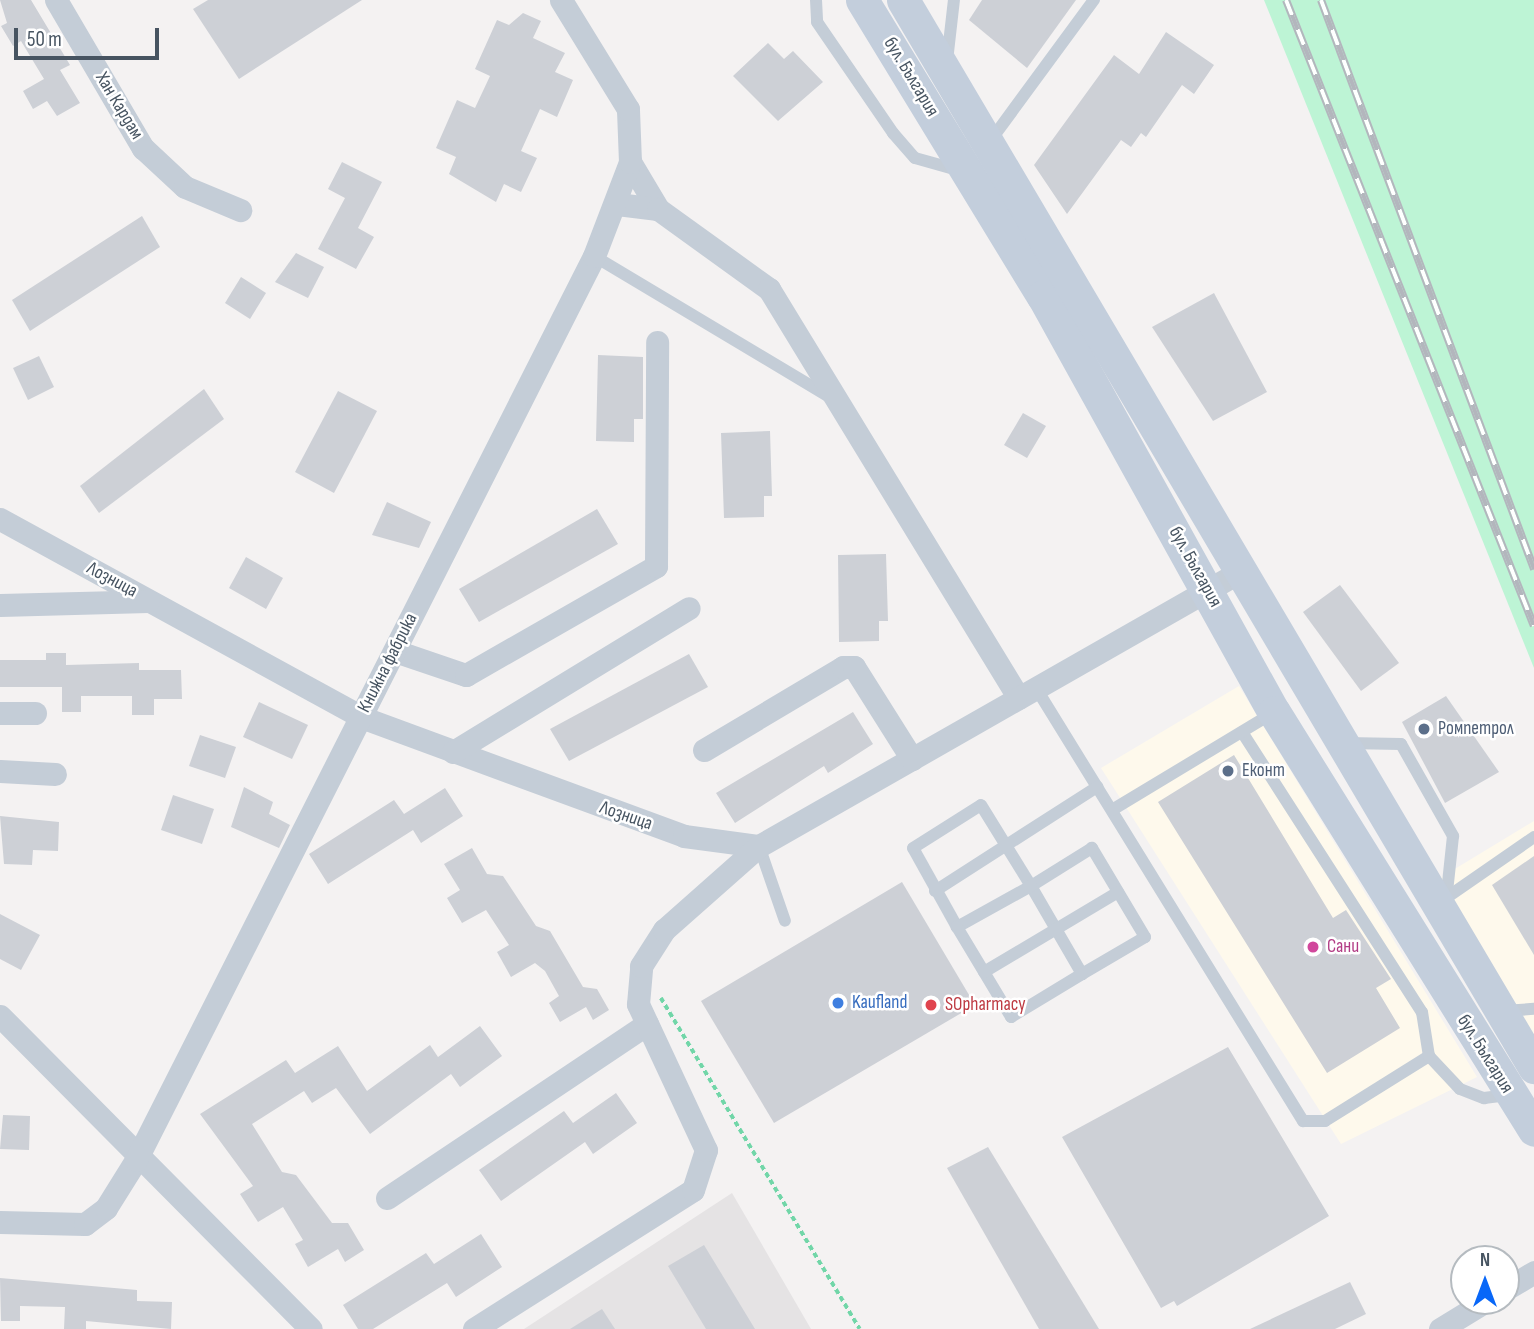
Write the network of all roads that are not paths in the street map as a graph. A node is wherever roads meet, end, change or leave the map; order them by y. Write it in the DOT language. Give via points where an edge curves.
graph roads {
  1 [pos="56,0"];
  2 [pos="561,0"];
  3 [pos="817,0"];
  4 [pos="862,0"];
  5 [pos="903,0"];
  6 [pos="954,0"];
  7 [pos="965,0"];
  8 [pos="1094,0"];
  9 [pos="952,17"];
  10 [pos="946,72"];
  11 [pos="988,144"];
  12 [pos="630,162"];
  13 [pos="969,173"];
  14 [pos="617,204"];
  15 [pos="657,209"];
  16 [pos="240,211"];
  17 [pos="594,256"];
  18 [pos="657,342"];
  19 [pos="846,407"];
  20 [pos="0,519"];
  21 [pos="1243,570"];
  22 [pos="1208,590"];
  23 [pos="151,601"];
  24 [pos="0,605"];
  25 [pos="688,608"];
  26 [pos="395,651"];
  27 [pos="1027,693"];
  28 [pos="1274,712"];
  29 [pos="0,713"];
  30 [pos="35,713"];
  31 [pos="361,717"];
  32 [pos="1242,732"];
  33 [pos="1342,743"];
  34 [pos="704,750"];
  35 [pos="453,752"];
  36 [pos="912,759"];
  37 [pos="0,771"];
  38 [pos="55,774"];
  39 [pos="1097,787"];
  40 [pos="1112,810"];
  41 [pos="1534,837"];
  42 [pos="1007,845"];
  43 [pos="759,846"];
  44 [pos="1031,886"];
  45 [pos="935,891"];
  46 [pos="1118,892"];
  47 [pos="1445,909"];
  48 [pos="785,921"];
  49 [pos="957,927"];
  50 [pos="1056,929"];
  51 [pos="984,972"];
  52 [pos="1082,974"];
  53 [pos="1534,1009"];
  54 [pos="1496,1011"];
  55 [pos="0,1016"];
  56 [pos="647,1024"];
  57 [pos="1429,1056"];
  58 [pos="1534,1067"];
  59 [pos="1509,1094"];
  60 [pos="1534,1130"];
  61 [pos="136,1160"];
  62 [pos="387,1198"];
  63 [pos="0,1222"];
  64 [pos="1464,1315"];
  65 [pos="1444,1328"];
  66 [pos="311,1329"];
  67 [pos="474,1329"];
  1 -- 16 [label="street, Хан Кардам" via="143,148 186,187"];
  2 -- 12 [label="street" via="628,109"];
  3 -- 13 [label="lane" via="817,22 893,134 915,158"];
  4 -- 13 [label="main road, бул. България"];
  5 -- 10 [label="main road, бул. България"];
  6 -- 9 [label="lane"];
  7 -- 9 [label="lane"];
  8 -- 11 [label="lane"];
  9 -- 10 [label="lane"];
  10 -- 11 [label="main road, бул. България"];
  11 -- 21 [label="main road, бул. България"];
  12 -- 14 [label="street, Книжна фабрика"];
  12 -- 15 [label="street"];
  13 -- 22 [label="main road, бул. България"];
  14 -- 15 [label="street"];
  14 -- 17 [label="street, Книжна фабрика"];
  15 -- 19 [label="street" via="769,289"];
  17 -- 19 [label="lane"];
  17 -- 26 [label="street, Книжна фабрика"];
  18 -- 26 [label="street" via="656,566 466,675"];
  19 -- 27 [label="street"];
  20 -- 23 [label="street, Лозница"];
  21 -- 22 [label="street"];
  21 -- 33 [label="main road, бул. България"];
  22 -- 27 [label="street"];
  22 -- 28 [label="main road, бул. България"];
  23 -- 24 [label="street"];
  23 -- 31 [label="street, Лозница"];
  25 -- 35 [label="street"];
  26 -- 31 [label="street, Книжна фабрика"];
  27 -- 36 [label="street"];
  27 -- 39 [label="lane"];
  28 -- 32 [label="lane"];
  28 -- 59 [label="main road, бул. България"];
  29 -- 30 [label="street"];
  31 -- 35 [label="street, Лозница"];
  31 -- 61 [label="street, Книжна фабрика"];
  32 -- 40 [label="lane"];
  32 -- 57 [label="lane" via="1422,1012"];
  33 -- 47 [label="main road, бул. България"];
  33 -- 47 [label="lane" via="1401,744 1453,836"];
  34 -- 36 [label="street" via="843,667 854,667"];
  35 -- 43 [label="street, Лозница" via="684,836"];
  36 -- 43 [label="street"];
  37 -- 38 [label="street"];
  39 -- 40 [label="lane"];
  39 -- 42 [label="lane"];
  40 -- 57 [label="lane" via="1303,1121 1325,1121"];
  41 -- 47 [label="lane"];
  42 -- 44 [label="lane"];
  42 -- 45 [label="lane"];
  42 -- 45 [label="lane" via="981,805 913,848"];
  43 -- 48 [label="lane"];
  43 -- 56 [label="street" via="664,930 641,966 638,1004"];
  44 -- 46 [label="lane" via="1092,848"];
  44 -- 49 [label="lane"];
  44 -- 50 [label="lane"];
  45 -- 49 [label="lane"];
  46 -- 50 [label="lane"];
  46 -- 52 [label="lane" via="1145,937"];
  47 -- 54 [label="main road, бул. България"];
  49 -- 51 [label="lane"];
  50 -- 51 [label="lane"];
  50 -- 52 [label="lane"];
  51 -- 52 [label="lane" via="1011,1017"];
  53 -- 54 [label="lane"];
  54 -- 58 [label="main road, бул. България"];
  55 -- 61 [label="street"];
  56 -- 62 [label="street"];
  56 -- 67 [label="street" via="706,1150 693,1190"];
  57 -- 59 [label="lane" via="1460,1089 1484,1098"];
  59 -- 60 [label="main road, бул. България"];
  61 -- 63 [label="street, Книжна фабрика" via="106,1208 85,1224"];
  61 -- 66 [label="street"];
  64 -- 65 [label="street"];
}
